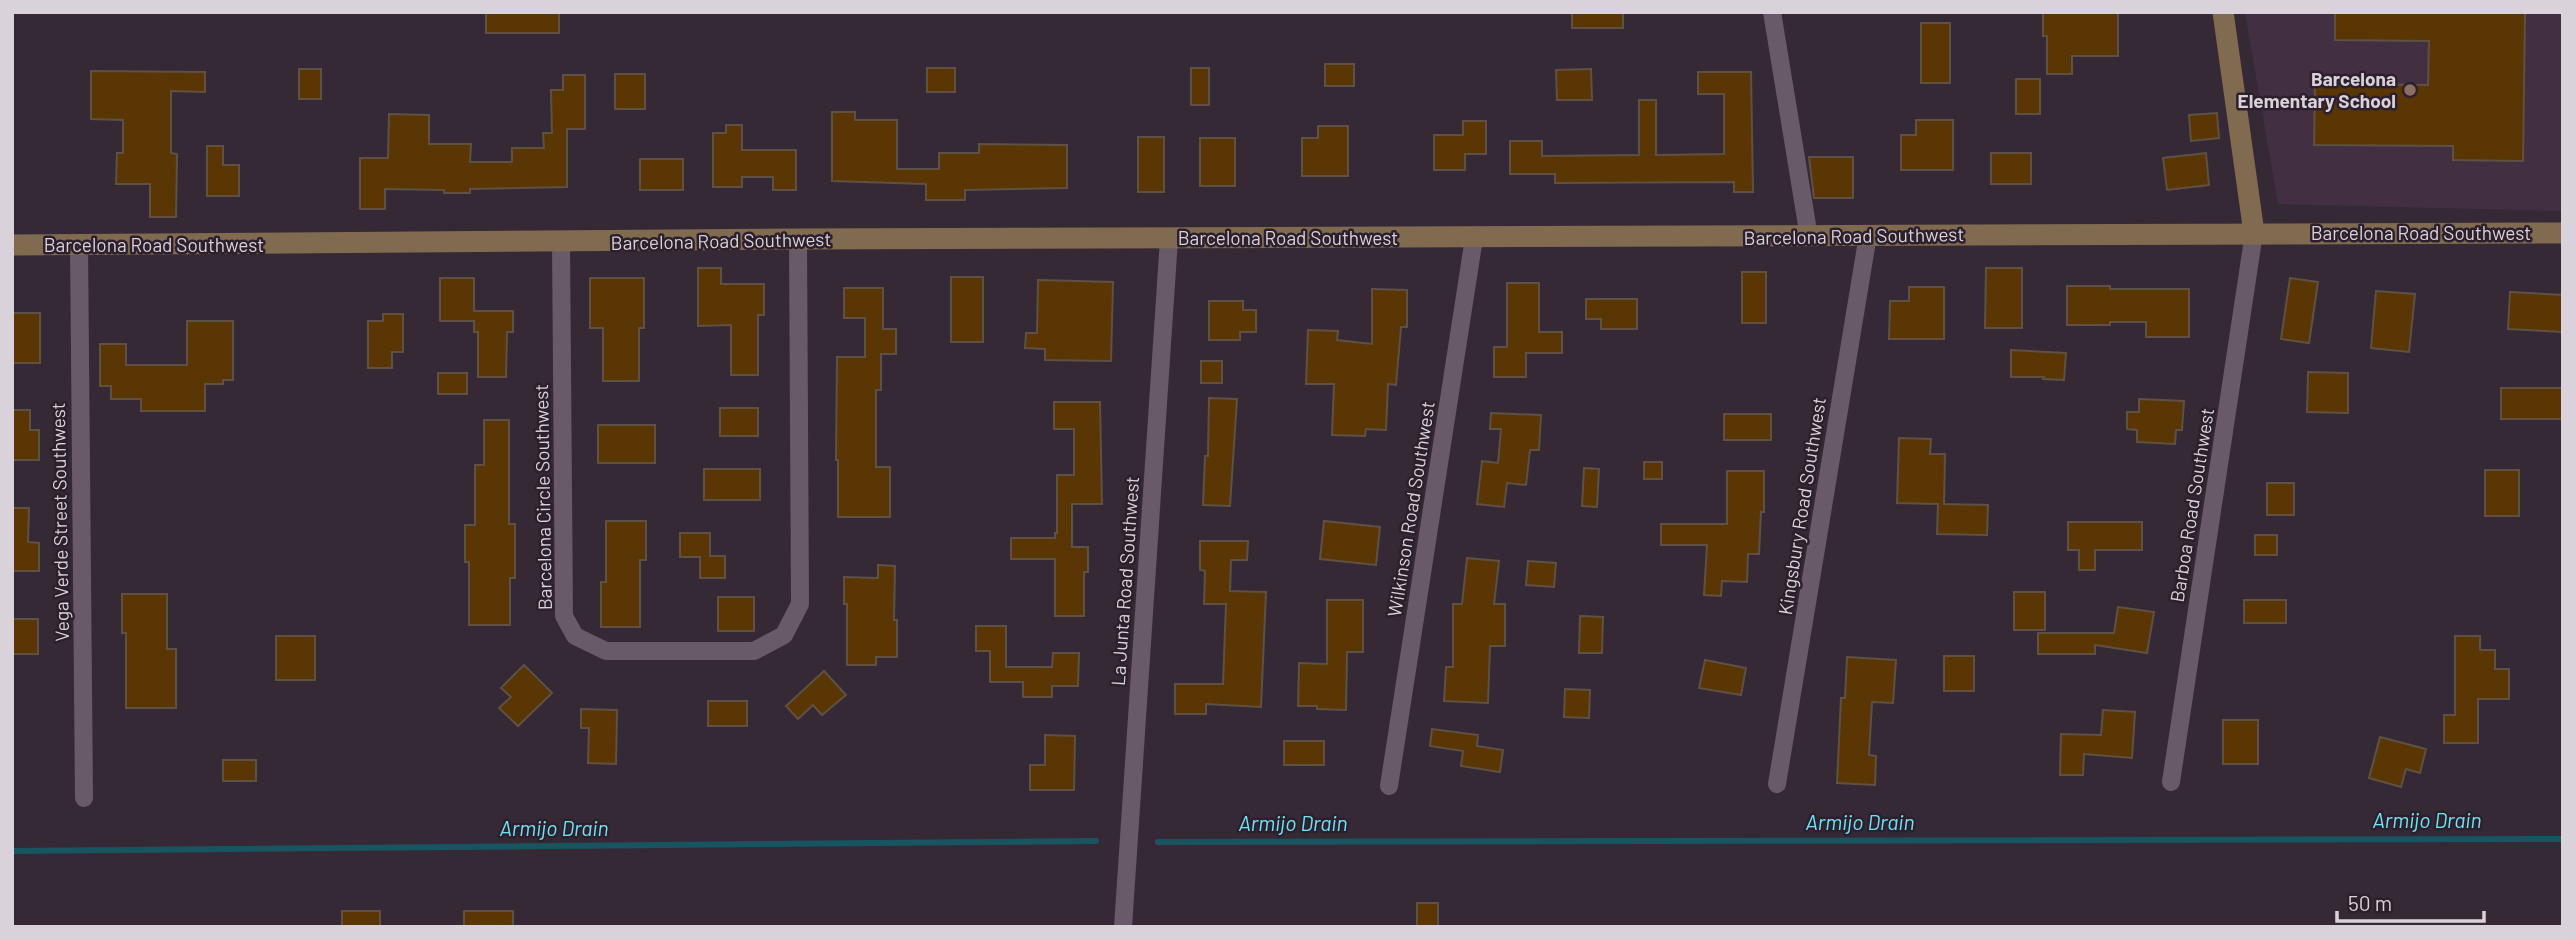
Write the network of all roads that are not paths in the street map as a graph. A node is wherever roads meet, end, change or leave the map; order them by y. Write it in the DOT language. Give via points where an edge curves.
graph roads {
  1 [pos="1772,12"];
  2 [pos="2222,12"];
  3 [pos="2255,233"];
  4 [pos="2563,233"];
  5 [pos="1868,235"];
  6 [pos="1809,237"];
  7 [pos="1474,238"];
  8 [pos="798,239"];
  9 [pos="1169,239"];
  10 [pos="561,243"];
  11 [pos="12,245"];
  12 [pos="79,245"];
  13 [pos="2171,782"];
  14 [pos="1777,784"];
  15 [pos="1389,786"];
  16 [pos="84,799"];
  17 [pos="1123,927"];
  1 -- 6 [label="street"];
  2 -- 3 [label="street"];
  3 -- 4 [label="street, Barcelona Road Southwest"];
  3 -- 5 [label="street, Barcelona Road Southwest"];
  3 -- 13 [label="street, Barboa Road Southwest"];
  5 -- 6 [label="street, Barcelona Road Southwest"];
  5 -- 14 [label="street, Kingsbury Road Southwest"];
  6 -- 7 [label="street, Barcelona Road Southwest"];
  7 -- 9 [label="street, Barcelona Road Southwest"];
  7 -- 15 [label="street, Wilkinson Road Southwest"];
  8 -- 9 [label="street, Barcelona Road Southwest"];
  8 -- 10 [label="street, Barcelona Road Southwest"];
  8 -- 10 [label="street, Barcelona Circle Southwest" via="800,604 784,635 754,650 606,651 575,636 565,616"];
  9 -- 17 [label="street, La Junta Road Southwest"];
  10 -- 12 [label="street, Barcelona Road Southwest"];
  11 -- 12 [label="street, Barcelona Road Southwest"];
  12 -- 16 [label="street, Vega Verde Street Southwest"];
}
